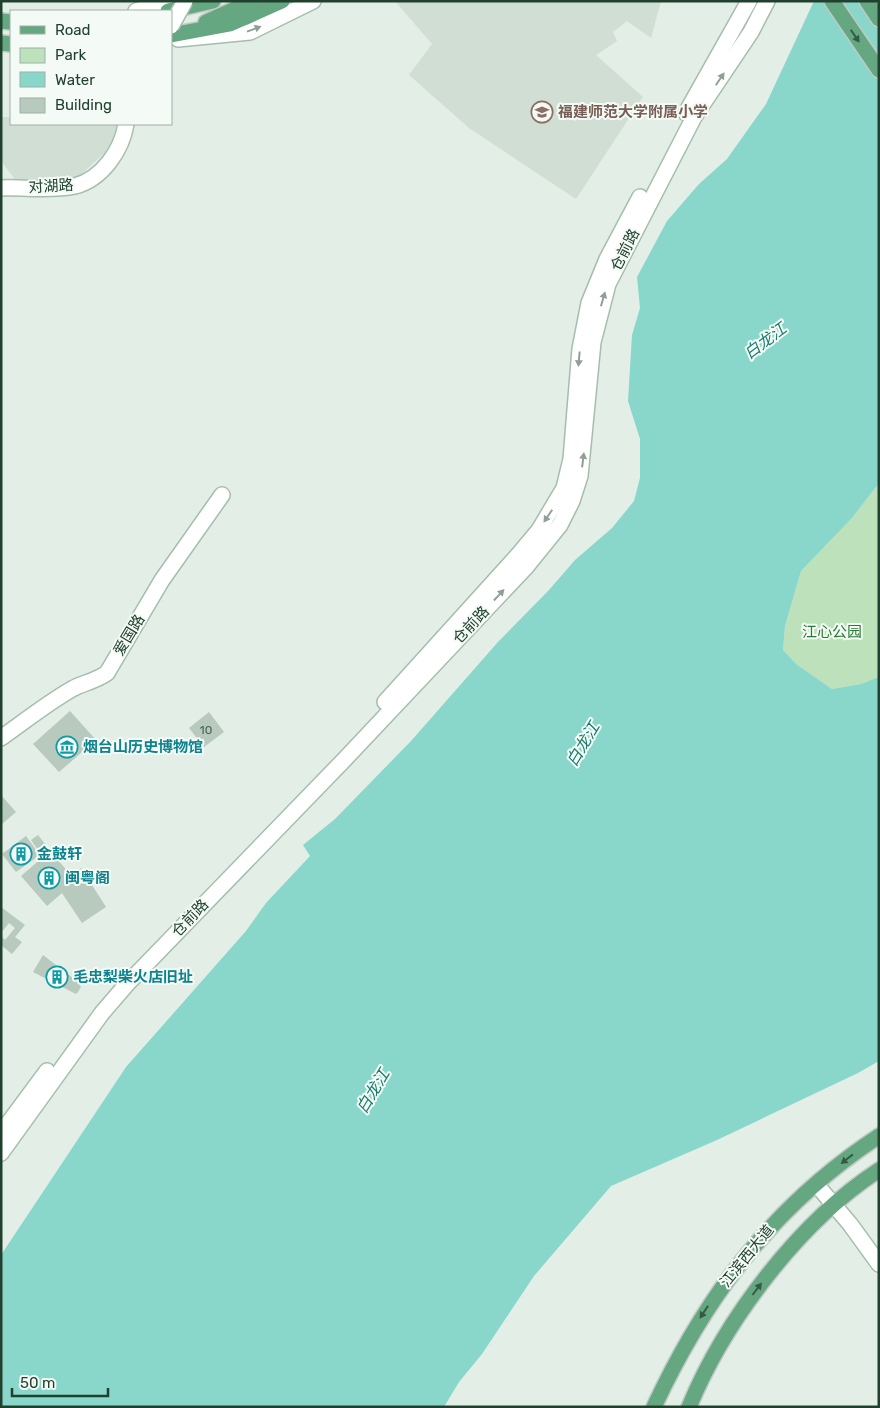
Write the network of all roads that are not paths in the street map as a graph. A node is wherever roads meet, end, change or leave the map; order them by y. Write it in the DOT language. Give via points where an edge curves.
graph roads {
  1 [pos="168,1"];
  2 [pos="213,1"];
  3 [pos="253,1"];
  4 [pos="282,1"];
  5 [pos="313,1"];
  6 [pos="749,1"];
  7 [pos="767,1"];
  8 [pos="832,1"];
  9 [pos="867,1"];
  10 [pos="189,3"];
  11 [pos="139,10"];
  12 [pos="171,10"];
  13 [pos="879,19"];
  14 [pos="173,34"];
  15 [pos="879,70"];
  16 [pos="126,125"];
  17 [pos="1,188"];
  18 [pos="222,495"];
  19 [pos="1,738"];
  20 [pos="1,1133"];
  21 [pos="879,1136"];
  22 [pos="1,1153"];
  23 [pos="879,1170"];
  24 [pos="816,1184"];
  25 [pos="835,1205"];
  26 [pos="879,1264"];
  27 [pos="654,1407"];
  28 [pos="689,1407"];
  1 -- 11 [label="street"];
  2 -- 10 [label="main road"];
  3 -- 14 [label="main road"];
  4 -- 14 [label="main road" via="230,24"];
  14 -- 5 [label="street, one-way" via="250,32"];
  6 -- 20 [label="street, 仓前路, one-way" via="595,285 580,349 571,459 564,488 553,509 518,555 337,754 121,978"];
  22 -- 7 [label="street, 仓前路, one-way" via="126,984 350,753 526,566 560,525 572,501 582,468 593,342 608,284 694,117 751,32"];
  8 -- 15 [label="main road, one-way"];
  9 -- 13 [label="main road"];
  10 -- 12 [label="main road"];
  10 -- 14 [label="street, bridge"];
  16 -- 17 [label="street, 对湖路" via="119,150 83,183"];
  18 -- 19 [label="street, 爱国路" via="162,580 107,673 42,707"];
  21 -- 24 [label="main road, 江滨西大道, one-way"];
  23 -- 25 [label="main road, 江滨西大道"];
  24 -- 25 [label="street"];
  24 -- 27 [label="main road, 江滨西大道, one-way" via="766,1231 725,1281 688,1338"];
  25 -- 26 [label="street"];
  28 -- 25 [label="main road, 江滨西大道, one-way" via="722,1340 743,1308 768,1274"];
}
